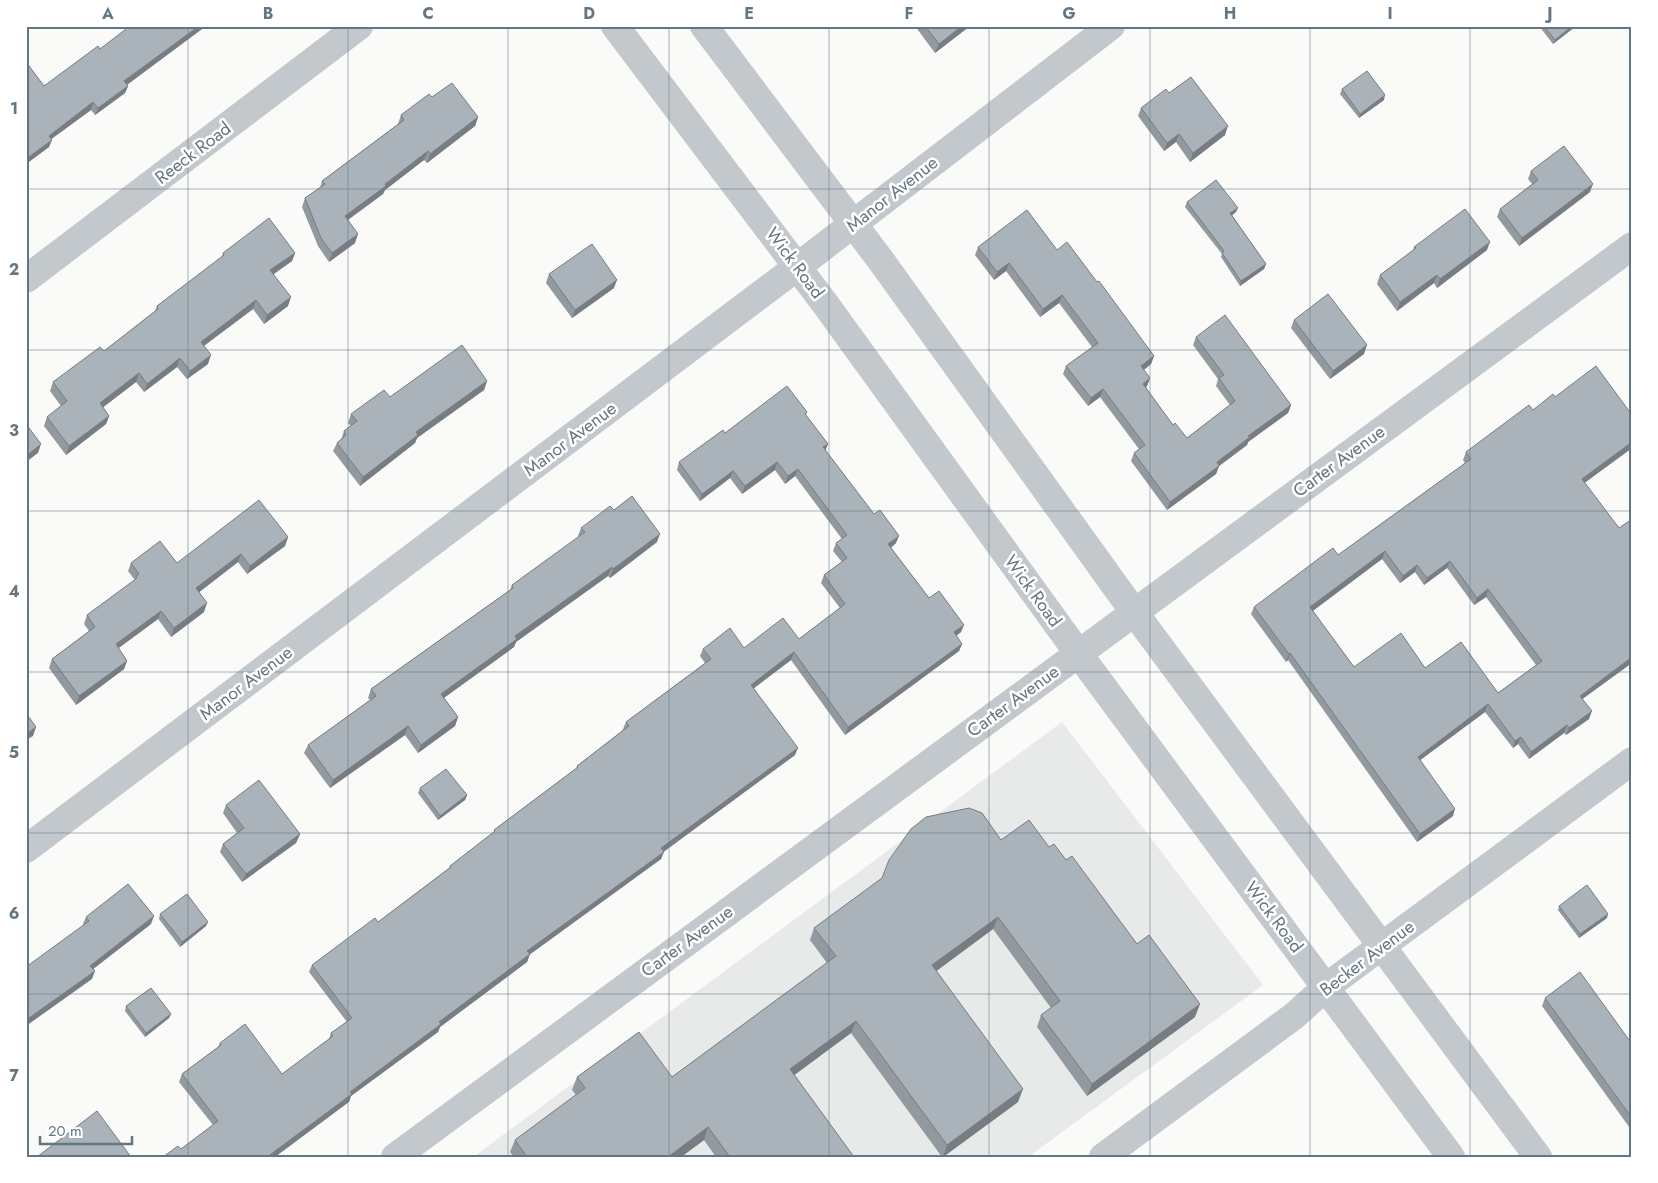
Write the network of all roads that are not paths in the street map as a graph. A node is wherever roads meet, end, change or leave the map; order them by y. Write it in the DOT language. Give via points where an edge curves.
graph roads {
  1 [pos="359,26"];
  2 [pos="615,26"];
  3 [pos="704,26"];
  4 [pos="1111,26"];
  5 [pos="854,223"];
  6 [pos="1632,246"];
  7 [pos="797,267"];
  8 [pos="26,279"];
  9 [pos="1134,612"];
  10 [pos="1078,653"];
  11 [pos="1632,761"];
  12 [pos="26,849"];
  13 [pos="1382,946"];
  14 [pos="1326,987"];
  15 [pos="394,1157"];
  16 [pos="1103,1157"];
  17 [pos="1451,1157"];
  18 [pos="1538,1157"];
  1 -- 8 [label="street, Reeck Road"];
  2 -- 7 [label="street, Wick Road"];
  3 -- 5 [label="street"];
  4 -- 5 [label="street, Manor Avenue"];
  5 -- 7 [label="street, Manor Avenue"];
  5 -- 9 [label="street"];
  6 -- 9 [label="street, Carter Avenue"];
  7 -- 10 [label="street, Wick Road"];
  7 -- 12 [label="street, Manor Avenue"];
  9 -- 10 [label="street, Carter Avenue"];
  9 -- 13 [label="street"];
  10 -- 14 [label="street, Wick Road"];
  10 -- 15 [label="street, Carter Avenue"];
  11 -- 13 [label="street, Becker Avenue"];
  13 -- 14 [label="street, Becker Avenue"];
  13 -- 18 [label="street"];
  14 -- 16 [label="street, Becker Avenue" via="1294,1016"];
  14 -- 17 [label="street, Wick Road"];
}
